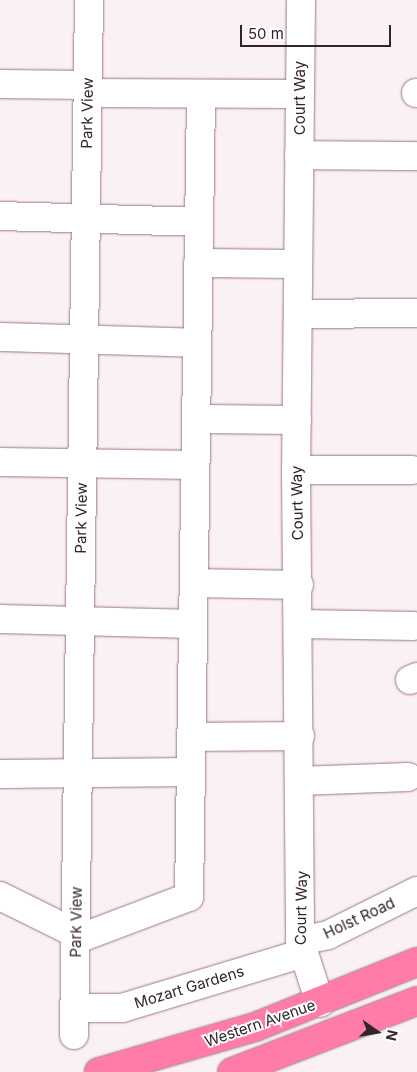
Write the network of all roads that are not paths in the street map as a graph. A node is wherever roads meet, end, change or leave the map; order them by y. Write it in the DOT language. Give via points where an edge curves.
graph roads {
  1 [pos="88,0"];
  2 [pos="301,0"];
  3 [pos="0,84"];
  4 [pos="87,89"];
  5 [pos="300,94"];
  6 [pos="201,95"];
  7 [pos="299,155"];
  8 [pos="417,156"];
  9 [pos="0,216"];
  10 [pos="85,218"];
  11 [pos="199,222"];
  12 [pos="198,263"];
  13 [pos="298,264"];
  14 [pos="416,313"];
  15 [pos="298,314"];
  16 [pos="0,337"];
  17 [pos="84,339"];
  18 [pos="197,343"];
  19 [pos="196,419"];
  20 [pos="297,420"];
  21 [pos="0,462"];
  22 [pos="82,462"];
  23 [pos="195,465"];
  24 [pos="296,470"];
  25 [pos="412,470"];
  26 [pos="194,584"];
  27 [pos="298,585"];
  28 [pos="0,619"];
  29 [pos="80,622"];
  30 [pos="193,624"];
  31 [pos="300,624"];
  32 [pos="412,626"];
  33 [pos="300,736"];
  34 [pos="192,737"];
  35 [pos="191,772"];
  36 [pos="0,774"];
  37 [pos="78,776"];
  38 [pos="408,777"];
  39 [pos="299,781"];
  40 [pos="417,890"];
  41 [pos="0,896"];
  42 [pos="75,936"];
  43 [pos="301,948"];
  44 [pos="417,962"];
  45 [pos="417,1001"];
  46 [pos="320,1003"];
  47 [pos="75,1008"];
  48 [pos="74,1035"];
  49 [pos="99,1072"];
  50 [pos="232,1072"];
  1 -- 4 [label="street, Park View"];
  2 -- 5 [label="street, Court Way"];
  3 -- 4 [label="street"];
  4 -- 6 [label="street"];
  4 -- 10 [label="street, Park View"];
  5 -- 6 [label="street"];
  5 -- 7 [label="street, Court Way"];
  6 -- 11 [label="street"];
  7 -- 8 [label="street"];
  7 -- 13 [label="street, Court Way"];
  9 -- 10 [label="street"];
  10 -- 11 [label="street"];
  10 -- 17 [label="street, Park View"];
  11 -- 12 [label="street"];
  12 -- 13 [label="street"];
  12 -- 18 [label="street"];
  13 -- 15 [label="street, Court Way"];
  14 -- 15 [label="street"];
  15 -- 20 [label="street, Court Way"];
  16 -- 17 [label="street"];
  17 -- 18 [label="street"];
  17 -- 22 [label="street, Park View"];
  18 -- 19 [label="street"];
  19 -- 20 [label="street"];
  19 -- 23 [label="street"];
  20 -- 24 [label="street, Court Way"];
  21 -- 22 [label="street"];
  22 -- 23 [label="street"];
  22 -- 29 [label="street, Park View"];
  23 -- 26 [label="street"];
  24 -- 25 [label="street"];
  24 -- 27 [label="street, Court Way"];
  26 -- 27 [label="street"];
  26 -- 30 [label="street"];
  27 -- 31 [label="street, Court Way"];
  28 -- 29 [label="street"];
  29 -- 30 [label="street"];
  29 -- 37 [label="street, Park View"];
  30 -- 34 [label="street"];
  31 -- 32 [label="street"];
  31 -- 33 [label="street, Court Way"];
  33 -- 34 [label="street"];
  33 -- 39 [label="street, Court Way"];
  34 -- 35 [label="street"];
  35 -- 37 [label="street"];
  35 -- 42 [label="street" via="189,897"];
  36 -- 37 [label="street"];
  37 -- 42 [label="street, Park View"];
  38 -- 39 [label="street"];
  39 -- 43 [label="street, Court Way"];
  40 -- 43 [label="street, Holst Road"];
  41 -- 42 [label="street"];
  42 -- 47 [label="street, Park View"];
  43 -- 46 [label="street, Court Way"];
  43 -- 47 [label="street, Mozart Gardens" via="122,1008"];
  44 -- 46 [label="highway, Western Avenue"];
  45 -- 50 [label="highway"];
  46 -- 49 [label="highway, Western Avenue" via="255,1027"];
  47 -- 48 [label="street, Park View"];
}
